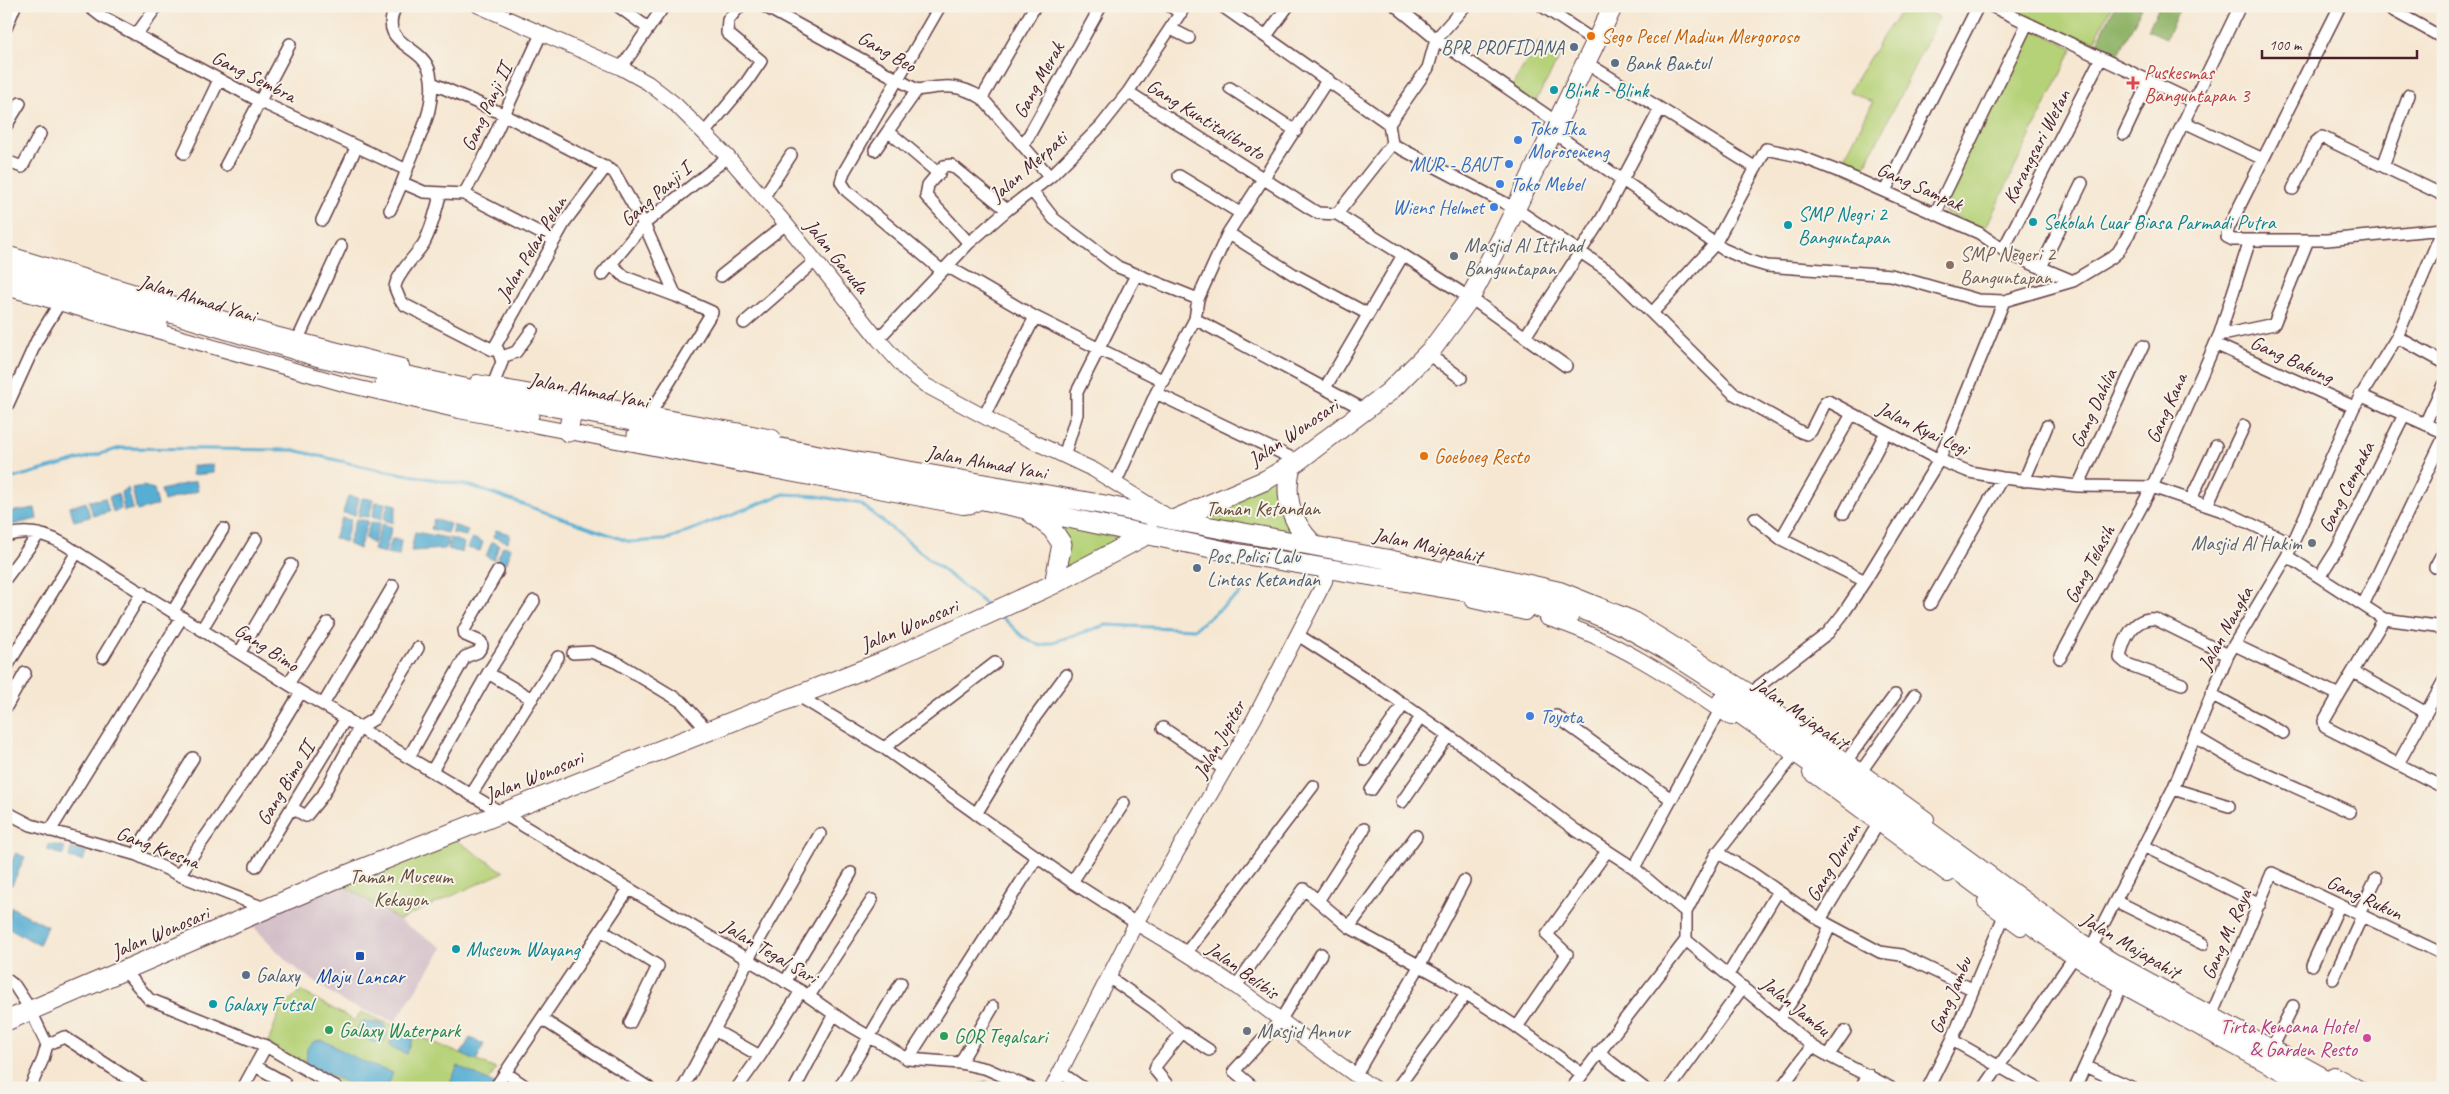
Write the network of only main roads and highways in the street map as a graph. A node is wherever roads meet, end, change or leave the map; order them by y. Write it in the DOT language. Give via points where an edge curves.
graph roads {
  1 [pos="1613,6"];
  2 [pos="6,264"];
  3 [pos="6,277"];
  4 [pos="1294,463"];
  5 [pos="980,492"];
  6 [pos="1025,509"];
  7 [pos="1173,520"];
  8 [pos="1146,535"];
  9 [pos="1314,545"];
  10 [pos="1054,584"];
  11 [pos="1849,771"];
  12 [pos="6,1021"];
  13 [pos="2348,1086"];
  14 [pos="2314,1088"];
  1 -- 4 [label="main road, Jalan Wonosari" via="1516,209 1470,298 1450,328 1389,392"];
  2 -- 5 [label="main road, Jalan Ahmad Yani" via="319,356 419,374 554,406"];
  3 -- 5 [label="main road, Jalan Ahmad Yani" via="244,348 569,427"];
  4 -- 7 [label="main road, Jalan Wonosari" via="1266,480"];
  4 -- 9 [label="main road" via="1287,486 1289,508 1299,528"];
  5 -- 6 [label="main road, Jalan Ahmad Yani"];
  5 -- 7 [label="main road, Jalan Ahmad Yani" via="1105,505"];
  6 -- 8 [label="main road, Jalan Ahmad Yani"];
  6 -- 10 [label="main road" via="1060,538 1062,552"];
  7 -- 8 [label="main road, Jalan Wonosari"];
  7 -- 9 [label="main road, Jalan Majapahit"];
  8 -- 10 [label="main road, Jalan Wonosari"];
  8 -- 11 [label="main road, Jalan Majapahit" via="1498,597 1550,610 1621,639"];
  9 -- 11 [label="main road, Jalan Majapahit" via="1547,595 1606,618 1665,649"];
  10 -- 12 [label="main road, Jalan Wonosari" via="892,658 331,881"];
  11 -- 13 [label="main road, Jalan Majapahit" via="1991,872 2079,942"];
  11 -- 14 [label="main road, Jalan Majapahit" via="2070,952 2107,976"];
}
